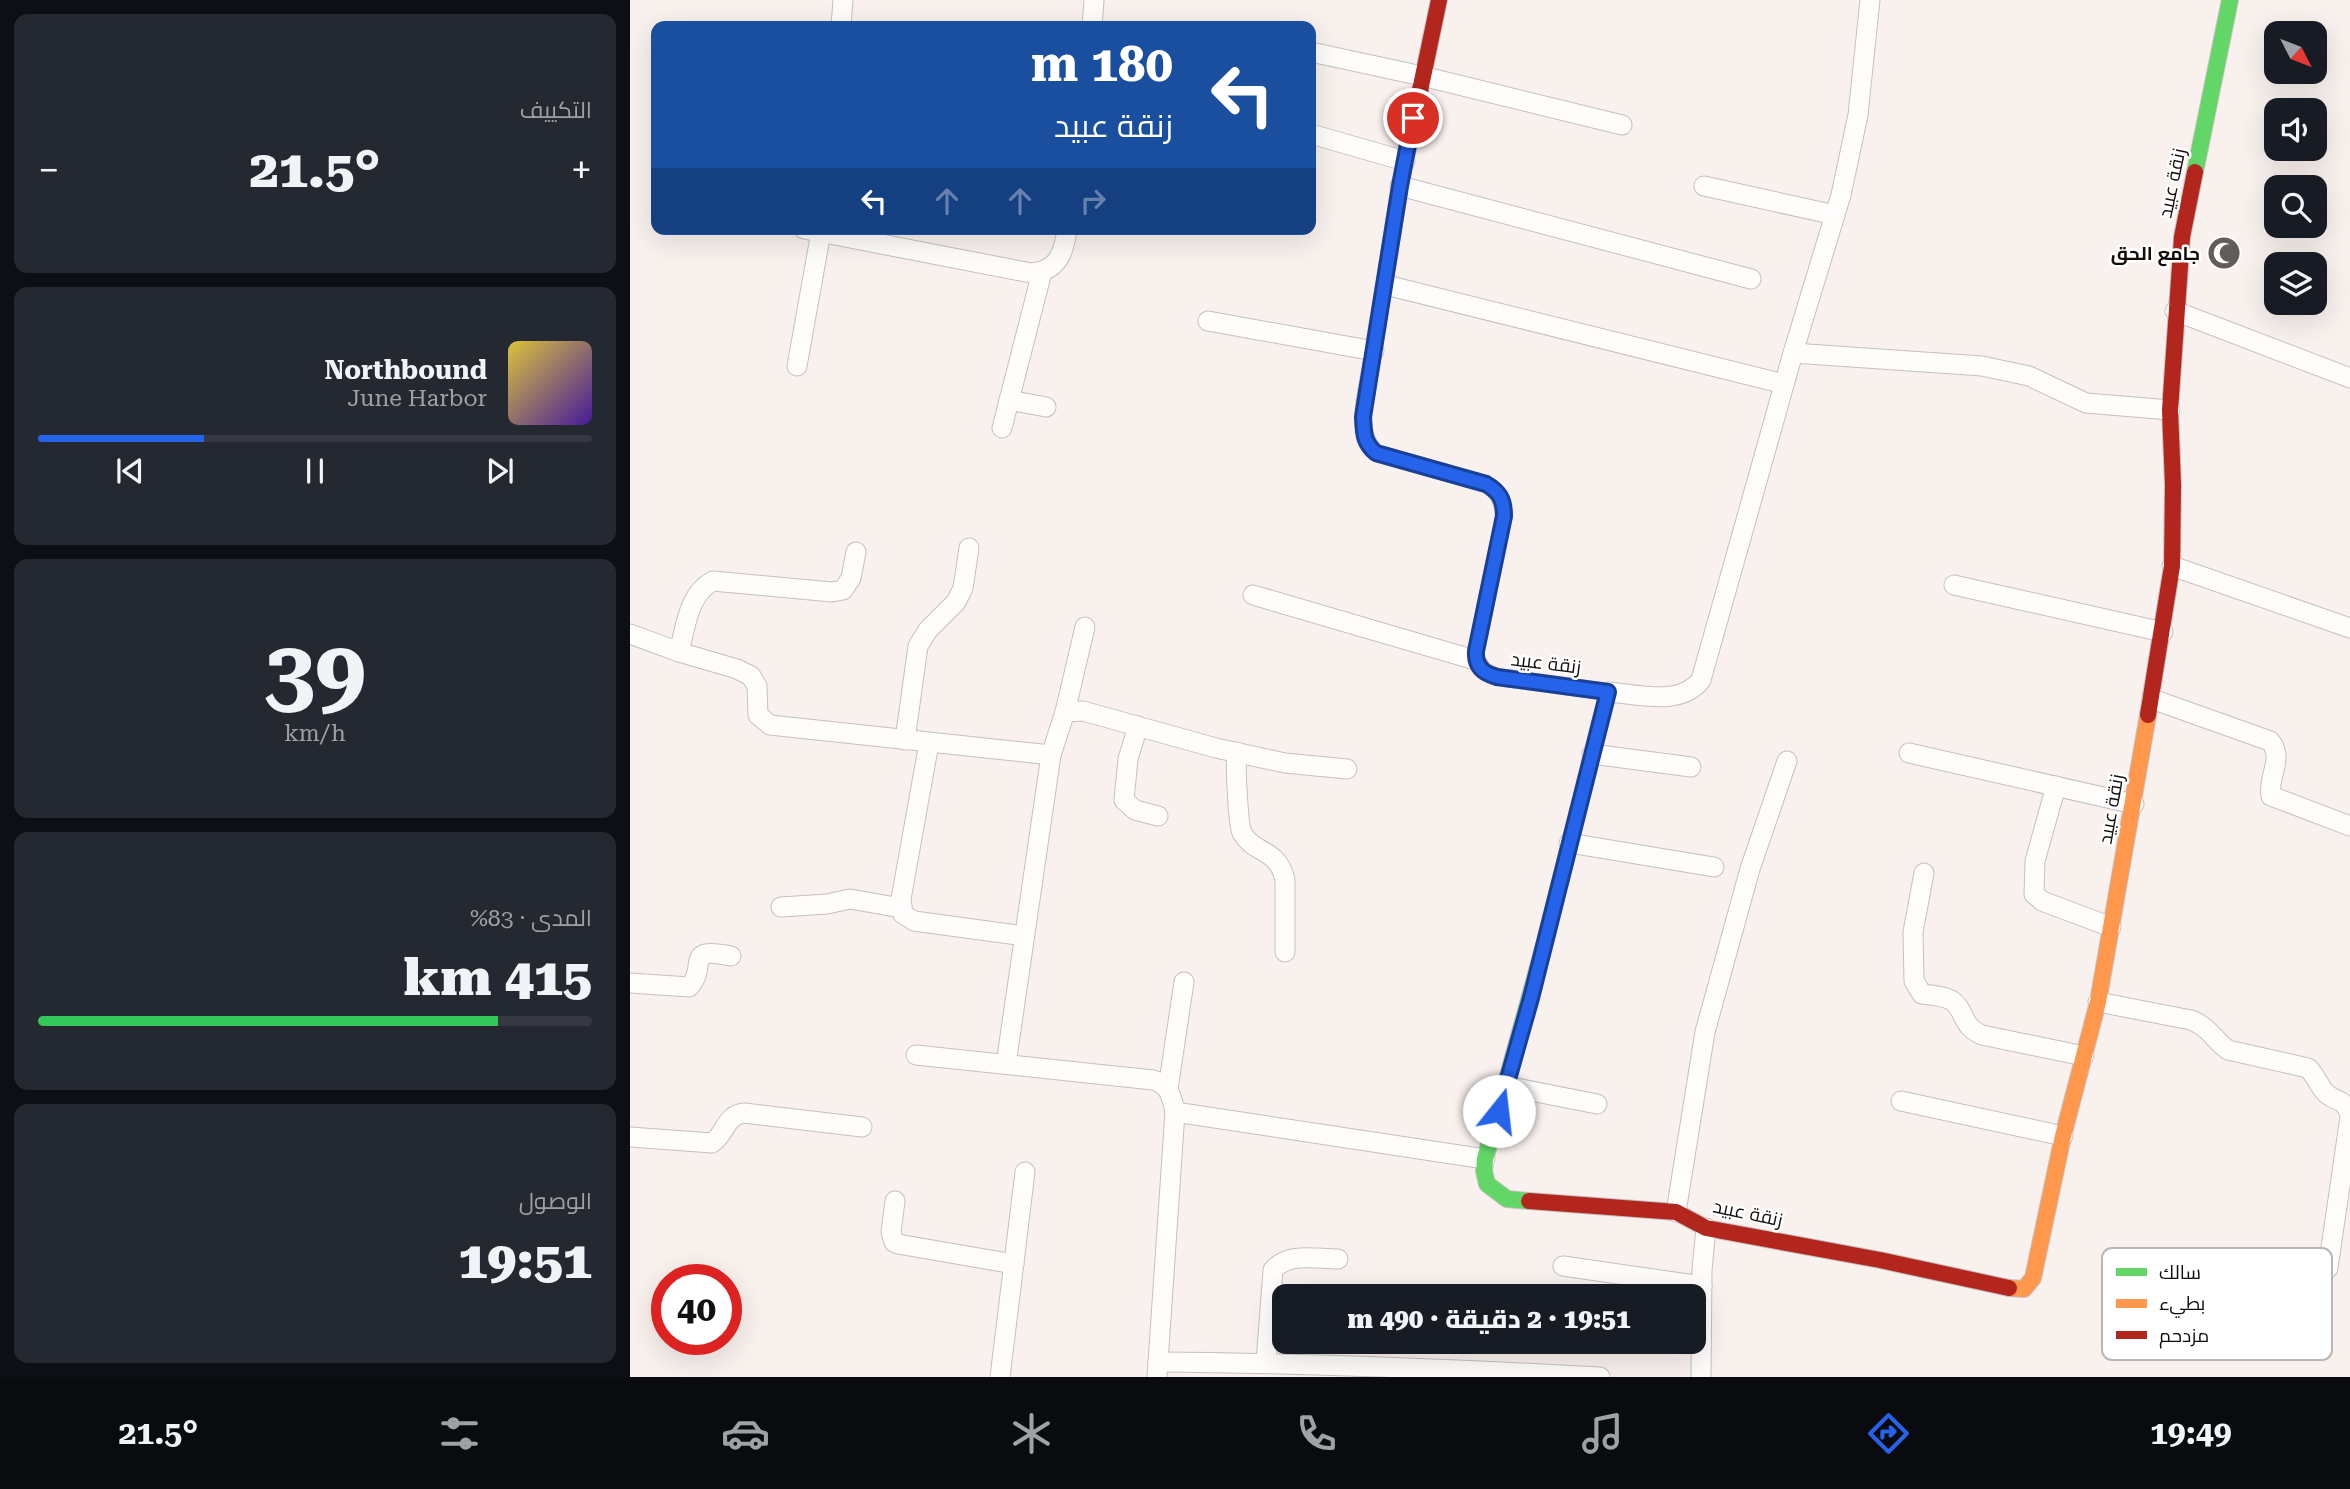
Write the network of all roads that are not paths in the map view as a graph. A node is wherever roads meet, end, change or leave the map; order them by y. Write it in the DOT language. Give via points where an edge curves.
graph roads {
  1 [pos="843,0"];
  2 [pos="1094,0"];
  3 [pos="1439,0"];
  4 [pos="1870,0"];
  5 [pos="2230,0"];
  6 [pos="841,21"];
  7 [pos="1092,21"];
  8 [pos="1316,53"];
  9 [pos="1422,76"];
  10 [pos="1622,125"];
  11 [pos="1316,135"];
  12 [pos="1405,161"];
  13 [pos="1400,186"];
  14 [pos="1704,186"];
  15 [pos="1835,215"];
  16 [pos="817,235"];
  17 [pos="837,235"];
  18 [pos="1066,235"];
  19 [pos="1042,272"];
  20 [pos="1751,279"];
  21 [pos="1386,285"];
  22 [pos="2175,311"];
  23 [pos="1208,321"];
  24 [pos="1374,351"];
  25 [pos="1793,353"];
  26 [pos="797,366"];
  27 [pos="2350,378"];
  28 [pos="1784,384"];
  29 [pos="1009,400"];
  30 [pos="1046,407"];
  31 [pos="2170,410"];
  32 [pos="1002,428"];
  33 [pos="969,548"];
  34 [pos="856,552"];
  35 [pos="2172,566"];
  36 [pos="1954,585"];
  37 [pos="1253,595"];
  38 [pos="1085,627"];
  39 [pos="2350,628"];
  40 [pos="2163,632"];
  41 [pos="630,634"];
  42 [pos="679,652"];
  43 [pos="1475,660"];
  44 [pos="1608,692"];
  45 [pos="2152,699"];
  46 [pos="1065,712"];
  47 [pos="1138,726"];
  48 [pos="905,740"];
  49 [pos="929,743"];
  50 [pos="1237,752"];
  51 [pos="1909,753"];
  52 [pos="1592,754"];
  53 [pos="1051,755"];
  54 [pos="1787,761"];
  55 [pos="1691,767"];
  56 [pos="1347,769"];
  57 [pos="2056,786"];
  58 [pos="2134,804"];
  59 [pos="1158,816"];
  60 [pos="2350,826"];
  61 [pos="1569,843"];
  62 [pos="1714,867"];
  63 [pos="1924,873"];
  64 [pos="781,906"];
  65 [pos="901,908"];
  66 [pos="2111,927"];
  67 [pos="1024,936"];
  68 [pos="1285,952"];
  69 [pos="731,956"];
  70 [pos="1184,982"];
  71 [pos="630,983"];
  72 [pos="2098,1002"];
  73 [pos="916,1055"];
  74 [pos="2084,1056"];
  75 [pos="1006,1064"];
  76 [pos="1506,1086"];
  77 [pos="1168,1089"];
  78 [pos="1901,1101"];
  79 [pos="1597,1104"];
  80 [pos="1175,1111"];
  81 [pos="862,1127"];
  82 [pos="2063,1136"];
  83 [pos="630,1137"];
  84 [pos="1485,1159"];
  85 [pos="1025,1172"];
  86 [pos="895,1200"];
  87 [pos="1676,1212"];
  88 [pos="1706,1228"];
  89 [pos="2331,1248"];
  90 [pos="1338,1259"];
  91 [pos="1014,1264"];
  92 [pos="1563,1266"];
  93 [pos="1688,1284"];
  94 [pos="1702,1284"];
  95 [pos="1701,1354"];
  96 [pos="1266,1363"];
  97 [pos="1158,1370"];
  98 [pos="1000,1377"];
  99 [pos="1587,1377"];
  100 [pos="1600,1377"];
  101 [pos="1701,1377"];
  1 -- 6 [label="street"];
  2 -- 7 [label="street"];
  3 -- 9 [label="street"];
  4 -- 15 [label="street" via="1858,115"];
  5 -- 22 [label="street, زنقة عبيد" via="2182,237"];
  8 -- 9 [label="street"];
  9 -- 10 [label="street"];
  9 -- 12 [label="street"];
  11 -- 12 [label="street"];
  12 -- 13 [label="street"];
  13 -- 20 [label="street"];
  13 -- 21 [label="street"];
  14 -- 15 [label="street"];
  15 -- 25 [label="street"];
  16 -- 26 [label="street"];
  17 -- 19 [label="street" via="1015,272"];
  18 -- 19 [label="street" via="1061,257"];
  19 -- 29 [label="street"];
  21 -- 24 [label="street"];
  21 -- 28 [label="street"];
  22 -- 27 [label="street"];
  22 -- 31 [label="street, زنقة عبيد"];
  23 -- 24 [label="street"];
  24 -- 43 [label="street" via="1363,417 1367,446 1387,457 1486,484 1504,504"];
  25 -- 28 [label="street"];
  25 -- 31 [label="street" via="1982,366 2029,376 2086,403"];
  28 -- 44 [label="street" via="1701,680 1694,690 1679,697"];
  29 -- 30 [label="street"];
  29 -- 32 [label="street"];
  31 -- 35 [label="street, زنقة عبيد"];
  33 -- 48 [label="street" via="963,588 956,602 928,629 918,646"];
  34 -- 42 [label="street" via="851,578 843,590 713,581 701,587"];
  35 -- 39 [label="street"];
  35 -- 40 [label="street, زنقة عبيد"];
  36 -- 40 [label="street"];
  37 -- 43 [label="street"];
  38 -- 46 [label="street"];
  40 -- 45 [label="street, زنقة عبيد"];
  41 -- 42 [label="street"];
  42 -- 48 [label="street" via="751,676 757,686 758,715 770,725"];
  43 -- 44 [label="street, زنقة عبيد" via="1482,671 1497,677"];
  44 -- 52 [label="street"];
  45 -- 58 [label="street, زنقة عبيد"];
  45 -- 60 [label="street" via="2270,741 2277,758 2271,796"];
  46 -- 47 [label="street" via="1083,711"];
  46 -- 53 [label="street"];
  47 -- 50 [label="street"];
  47 -- 59 [label="street" via="1128,759 1124,800 1135,810"];
  48 -- 49 [label="street"];
  49 -- 53 [label="street"];
  49 -- 65 [label="street"];
  50 -- 56 [label="street" via="1285,763"];
  50 -- 68 [label="street" via="1242,835 1278,860 1283,869"];
  51 -- 57 [label="street"];
  52 -- 55 [label="street"];
  52 -- 61 [label="street"];
  53 -- 67 [label="street"];
  54 -- 87 [label="street" via="1750,869 1705,1032"];
  57 -- 58 [label="street"];
  57 -- 66 [label="street" via="2035,861 2034,894"];
  58 -- 66 [label="street, زنقة عبيد"];
  61 -- 62 [label="street"];
  61 -- 76 [label="street"];
  63 -- 74 [label="street" via="1913,932 1914,981 1922,993 1952,1001 1968,1027 1982,1035"];
  64 -- 65 [label="street" via="850,899"];
  65 -- 67 [label="street" via="914,920"];
  66 -- 72 [label="street, زنقة عبيد"];
  67 -- 75 [label="street"];
  69 -- 71 [label="street" via="702,955 689,987"];
  70 -- 77 [label="street"];
  72 -- 74 [label="street, زنقة عبيد"];
  72 -- 89 [label="street" via="2200,1023 2228,1050 2308,1068 2325,1092 2344,1103 2350,1117"];
  73 -- 75 [label="street"];
  74 -- 82 [label="street, زنقة عبيد"];
  75 -- 77 [label="street" via="1153,1080"];
  76 -- 79 [label="street"];
  76 -- 84 [label="street"];
  77 -- 80 [label="street"];
  78 -- 82 [label="street"];
  80 -- 84 [label="street"];
  80 -- 97 [label="street"];
  81 -- 83 [label="street" via="744,1113 730,1118 712,1143"];
  82 -- 88 [label="street, زنقة عبيد" via="2033,1278 2024,1289"];
  84 -- 87 [label="street, زنقة عبيد" via="1487,1184 1507,1199"];
  85 -- 91 [label="street"];
  86 -- 91 [label="street" via="894,1242"];
  87 -- 88 [label="street, زنقة عبيد"];
  88 -- 94 [label="street"];
  90 -- 96 [label="street" via="1290,1258 1273,1270"];
  91 -- 98 [label="street"];
  92 -- 93 [label="street"];
  95 -- 101 [label="street"];
  96 -- 97 [label="street"];
  96 -- 99 [label="street"];
  99 -- 100 [label="street"];
}
